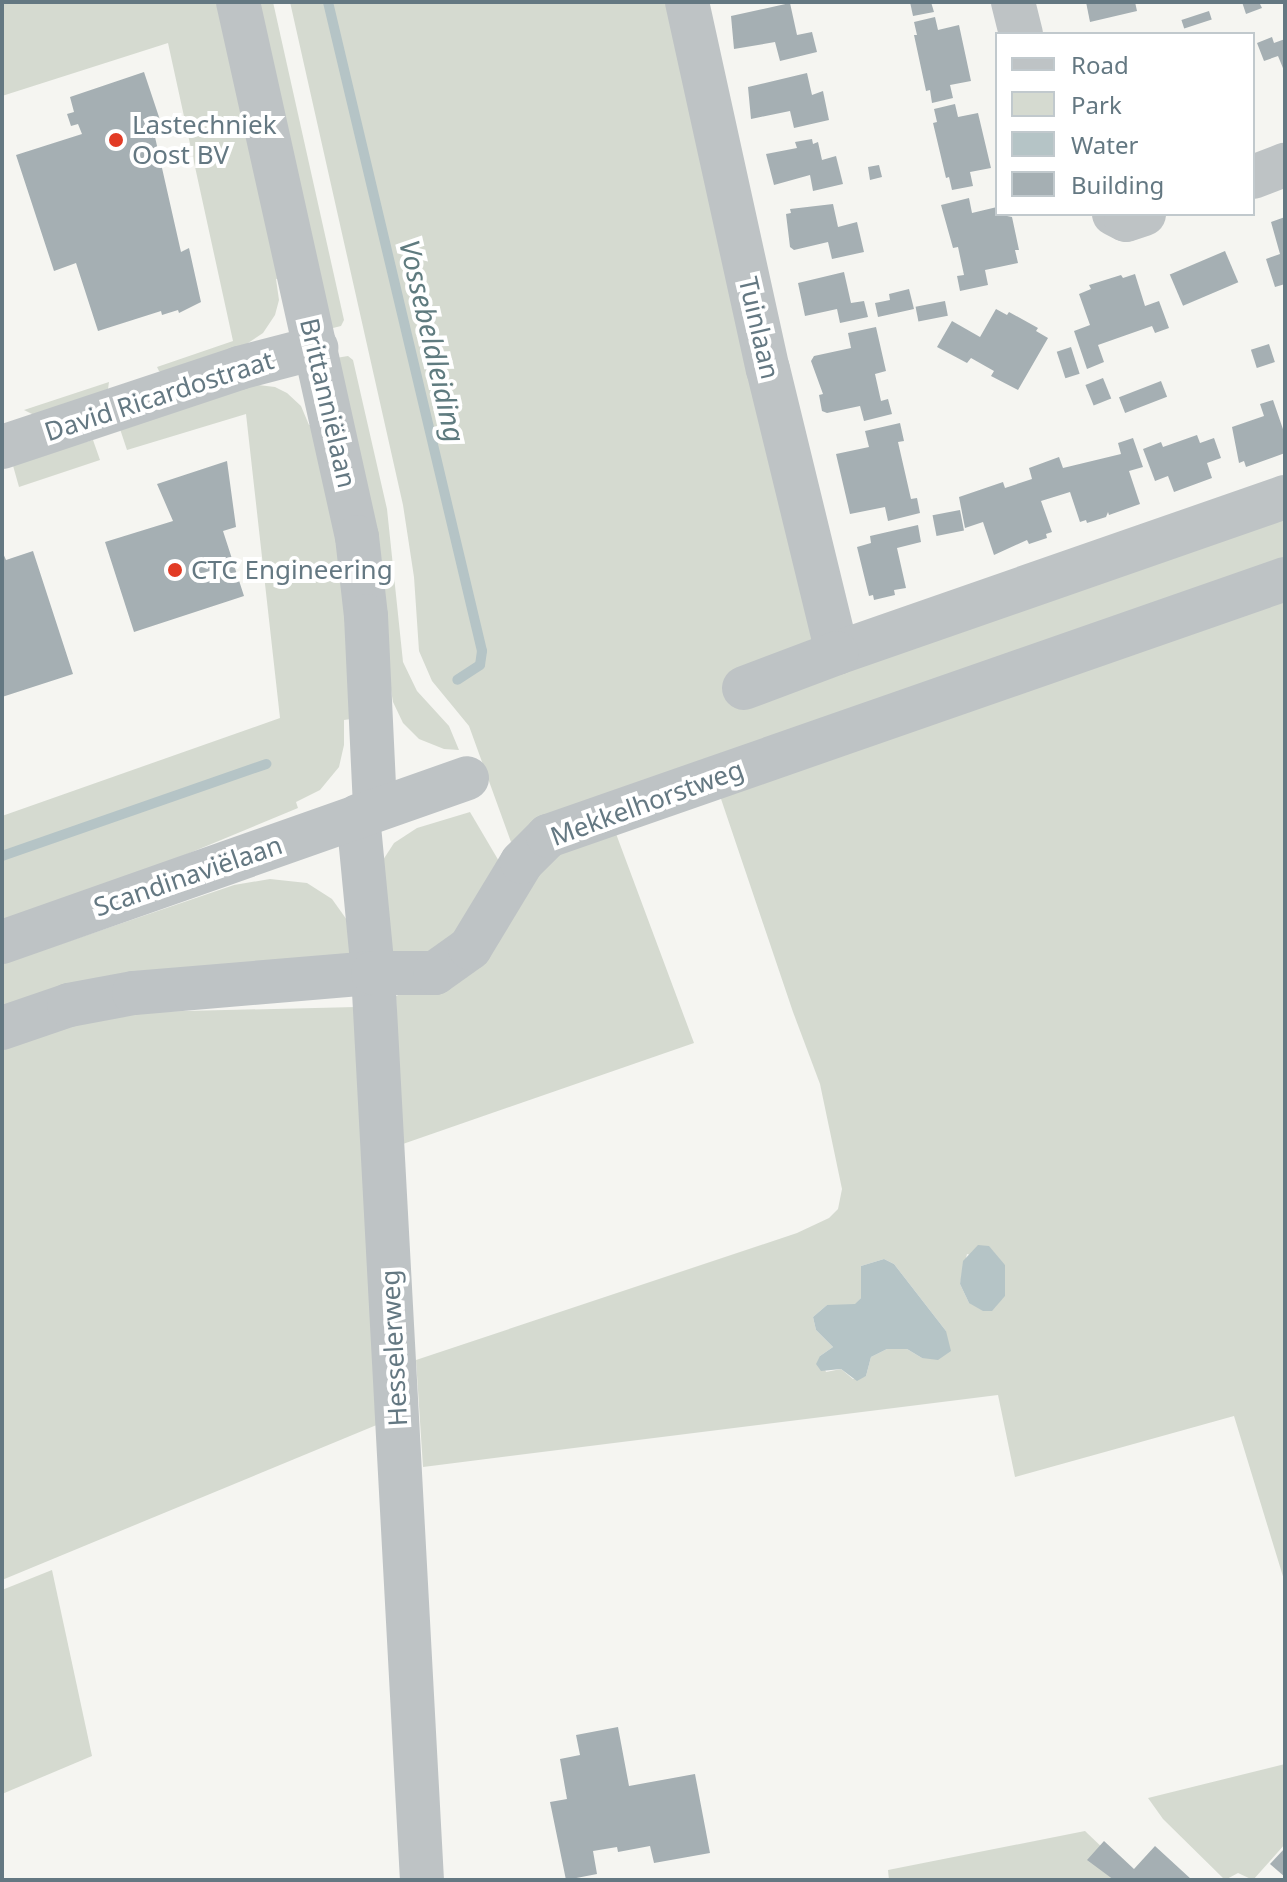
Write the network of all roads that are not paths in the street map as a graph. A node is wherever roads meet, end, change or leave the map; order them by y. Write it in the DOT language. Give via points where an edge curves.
graph roads {
  1 [pos="238,2"];
  2 [pos="687,2"];
  3 [pos="1013,2"];
  4 [pos="1020,32"];
  5 [pos="1285,165"];
  6 [pos="1255,176"];
  7 [pos="1118,216"];
  8 [pos="1138,216"];
  9 [pos="316,348"];
  10 [pos="2,447"];
  11 [pos="1285,497"];
  12 [pos="1285,579"];
  13 [pos="837,653"];
  14 [pos="744,688"];
  15 [pos="467,778"];
  16 [pos="367,813"];
  17 [pos="2,942"];
  18 [pos="373,973"];
  19 [pos="2,1028"];
  20 [pos="422,1880"];
  1 -- 9 [label="street, Brittanniëlaan"];
  2 -- 13 [label="street, Tuinlaan"];
  3 -- 4 [label="street"];
  5 -- 6 [label="street"];
  7 -- 8 [label="street"];
  9 -- 10 [label="street, David Ricardostraat" via="239,368"];
  9 -- 16 [label="street, Brittanniëlaan" via="363,580"];
  11 -- 13 [label="street"];
  12 -- 18 [label="street, Mekkelhorstweg" via="548,836 522,862 460,958 435,973"];
  13 -- 14 [label="street"];
  15 -- 16 [label="street"];
  16 -- 17 [label="street, Scandinaviëlaan"];
  16 -- 18 [label="street, Hesselerweg"];
  18 -- 19 [label="street, Mekkelhorstweg" via="134,993 69,1005"];
  18 -- 20 [label="street, Hesselerweg"];
}
